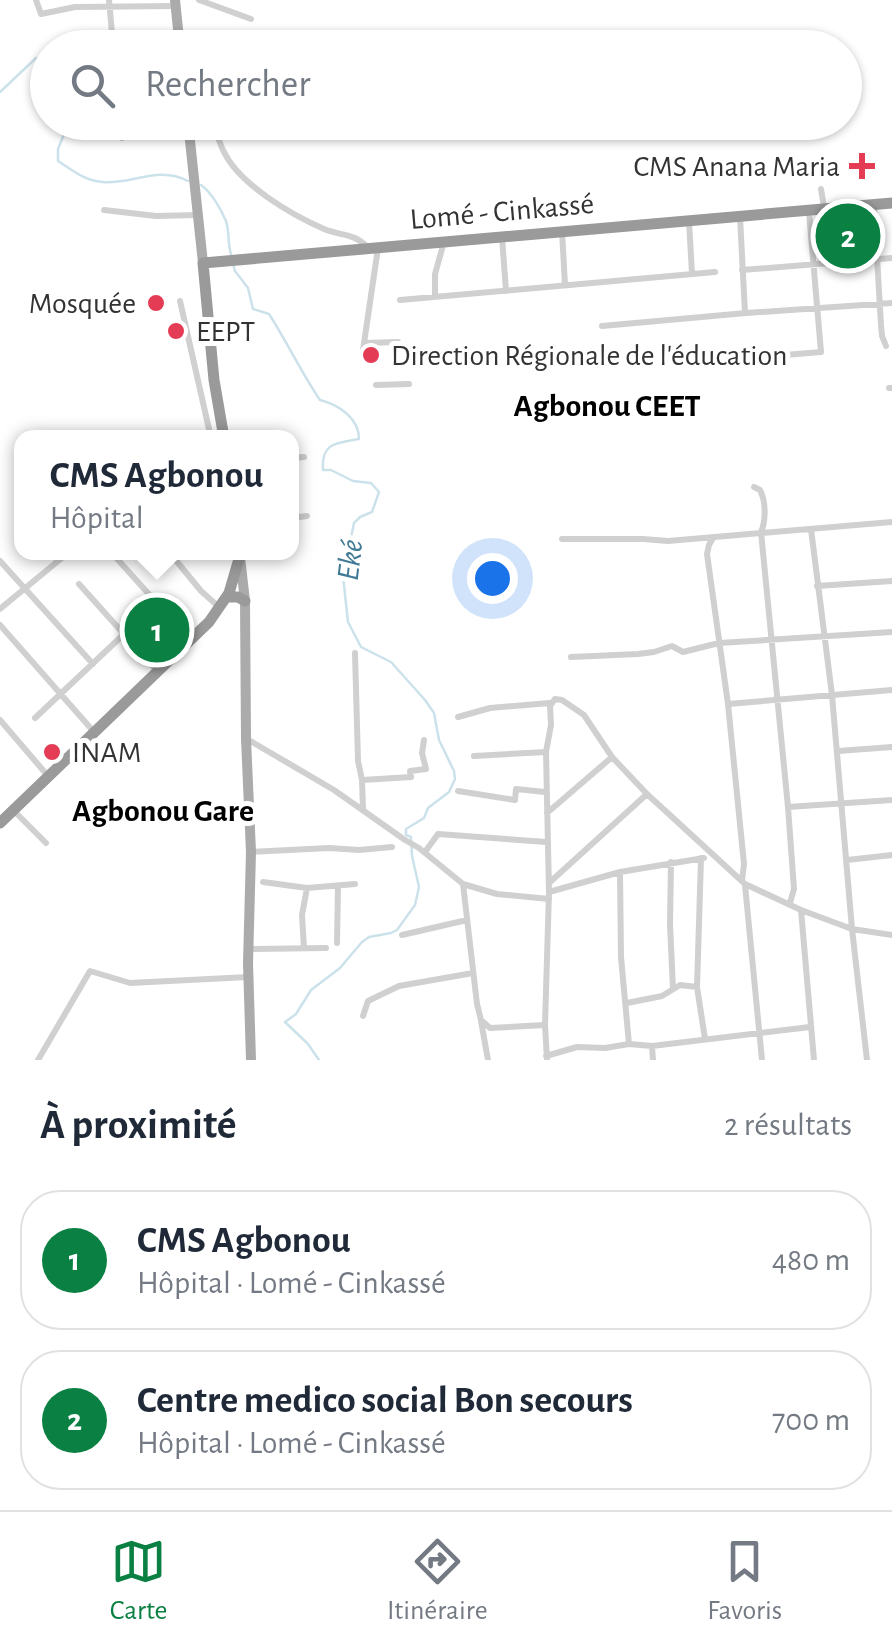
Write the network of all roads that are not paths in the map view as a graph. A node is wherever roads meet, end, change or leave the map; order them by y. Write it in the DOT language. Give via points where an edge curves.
graph roads {
  1 [pos="36,0"];
  2 [pos="200,0"];
  3 [pos="175,3"];
  4 [pos="109,4"];
  5 [pos="250,18"];
  6 [pos="111,30"];
  7 [pos="178,30"];
  8 [pos="190,140"];
  9 [pos="219,140"];
  10 [pos="821,190"];
  11 [pos="892,203"];
  12 [pos="874,204"];
  13 [pos="824,208"];
  14 [pos="104,210"];
  15 [pos="809,210"];
  16 [pos="197,215"];
  17 [pos="740,216"];
  18 [pos="689,220"];
  19 [pos="562,231"];
  20 [pos="502,236"];
  21 [pos="444,241"];
  22 [pos="373,247"];
  23 [pos="892,258"];
  24 [pos="877,259"];
  25 [pos="204,264"];
  26 [pos="813,265"];
  27 [pos="742,270"];
  28 [pos="715,272"];
  29 [pos="692,274"];
  30 [pos="565,285"];
  31 [pos="506,290"];
  32 [pos="435,296"];
  33 [pos="400,300"];
  34 [pos="180,301"];
  35 [pos="892,303"];
  36 [pos="880,304"];
  37 [pos="816,308"];
  38 [pos="744,313"];
  39 [pos="602,326"];
  40 [pos="398,342"];
  41 [pos="887,346"];
  42 [pos="773,356"];
  43 [pos="409,384"];
  44 [pos="376,385"];
  45 [pos="209,430"];
  46 [pos="223,430"];
  47 [pos="299,457"];
  48 [pos="304,457"];
  49 [pos="754,487"];
  50 [pos="307,516"];
  51 [pos="299,517"];
  52 [pos="892,522"];
  53 [pos="811,529"];
  54 [pos="760,532"];
  55 [pos="714,538"];
  56 [pos="562,539"];
  57 [pos="119,560"];
  58 [pos="176,560"];
  59 [pos="237,560"];
  60 [pos="240,560"];
  61 [pos="0,561"];
  62 [pos="58,561"];
  63 [pos="892,581"];
  64 [pos="79,584"];
  65 [pos="817,586"];
  66 [pos="25,588"];
  67 [pos="245,600"];
  68 [pos="223,602"];
  69 [pos="0,609"];
  70 [pos="0,626"];
  71 [pos="892,632"];
  72 [pos="124,634"];
  73 [pos="824,634"];
  74 [pos="770,640"];
  75 [pos="190,641"];
  76 [pos="720,642"];
  77 [pos="355,653"];
  78 [pos="571,657"];
  79 [pos="93,664"];
  80 [pos="158,672"];
  81 [pos="892,690"];
  82 [pos="60,694"];
  83 [pos="832,695"];
  84 [pos="777,701"];
  85 [pos="550,703"];
  86 [pos="728,704"];
  87 [pos="458,717"];
  88 [pos="35,718"];
  89 [pos="0,720"];
  90 [pos="95,733"];
  91 [pos="246,738"];
  92 [pos="424,740"];
  93 [pos="892,747"];
  94 [pos="838,751"];
  95 [pos="546,752"];
  96 [pos="474,756"];
  97 [pos="612,757"];
  98 [pos="48,777"];
  99 [pos="362,780"];
  100 [pos="458,791"];
  101 [pos="545,792"];
  102 [pos="647,794"];
  103 [pos="892,800"];
  104 [pos="842,802"];
  105 [pos="788,807"];
  106 [pos="13,810"];
  107 [pos="363,810"];
  108 [pos="546,814"];
  109 [pos="0,823"];
  110 [pos="547,842"];
  111 [pos="46,843"];
  112 [pos="392,847"];
  113 [pos="422,850"];
  114 [pos="251,852"];
  115 [pos="892,855"];
  116 [pos="714,856"];
  117 [pos="702,858"];
  118 [pos="847,860"];
  119 [pos="671,862"];
  120 [pos="620,872"];
  121 [pos="263,882"];
  122 [pos="743,882"];
  123 [pos="355,884"];
  124 [pos="463,884"];
  125 [pos="338,886"];
  126 [pos="307,888"];
  127 [pos="549,891"];
  128 [pos="790,904"];
  129 [pos="801,910"];
  130 [pos="467,920"];
  131 [pos="852,929"];
  132 [pos="402,935"];
  133 [pos="892,935"];
  134 [pos="337,942"];
  135 [pos="304,948"];
  136 [pos="326,948"];
  137 [pos="248,949"];
  138 [pos="473,973"];
  139 [pos="248,977"];
  140 [pos="697,987"];
  141 [pos="672,989"];
  142 [pos="626,1003"];
  143 [pos="363,1016"];
  144 [pos="481,1020"];
  145 [pos="545,1025"];
  146 [pos="810,1027"];
  147 [pos="760,1034"];
  148 [pos="705,1039"];
  149 [pos="629,1044"];
  150 [pos="652,1046"];
  151 [pos="547,1058"];
  152 [pos="38,1060"];
  153 [pos="251,1060"];
  154 [pos="488,1060"];
  155 [pos="654,1060"];
  156 [pos="762,1060"];
  157 [pos="814,1060"];
  158 [pos="868,1060"];
  1 -- 4 [label="street" via="41,14"];
  2 -- 5 [label="street"];
  3 -- 4 [label="street"];
  3 -- 7 [label="main road"];
  4 -- 6 [label="street"];
  8 -- 16 [label="main road"];
  9 -- 22 [label="street" via="245,179 300,216"];
  10 -- 13 [label="street"];
  11 -- 12 [label="highway, Lomé - Cinkassé"];
  12 -- 13 [label="highway, Lomé - Cinkassé"];
  12 -- 24 [label="street"];
  13 -- 15 [label="highway, Lomé - Cinkassé"];
  14 -- 16 [label="street"];
  15 -- 17 [label="highway, Lomé - Cinkassé"];
  15 -- 26 [label="street"];
  16 -- 25 [label="main road"];
  17 -- 18 [label="highway, Lomé - Cinkassé"];
  17 -- 27 [label="street"];
  18 -- 19 [label="highway, Lomé - Cinkassé"];
  18 -- 29 [label="street"];
  19 -- 20 [label="highway, Lomé - Cinkassé"];
  19 -- 30 [label="street"];
  20 -- 21 [label="highway, Lomé - Cinkassé"];
  20 -- 31 [label="street"];
  21 -- 22 [label="highway, Lomé - Cinkassé"];
  21 -- 32 [label="street"];
  22 -- 25 [label="highway, Lomé - Cinkassé"];
  22 -- 40 [label="street" via="364,346"];
  23 -- 24 [label="street"];
  24 -- 26 [label="street"];
  24 -- 36 [label="street"];
  25 -- 46 [label="highway"];
  26 -- 27 [label="street"];
  26 -- 37 [label="street"];
  27 -- 38 [label="street"];
  28 -- 29 [label="street"];
  29 -- 30 [label="street"];
  30 -- 31 [label="street"];
  31 -- 32 [label="street"];
  32 -- 33 [label="street"];
  34 -- 45 [label="street"];
  35 -- 36 [label="street"];
  36 -- 37 [label="street"];
  36 -- 41 [label="street"];
  37 -- 38 [label="street"];
  37 -- 42 [label="street" via="821,352"];
  38 -- 39 [label="street"];
  43 -- 44 [label="street"];
  47 -- 48 [label="street"];
  49 -- 54 [label="street" via="765,504"];
  50 -- 51 [label="street"];
  52 -- 53 [label="street"];
  53 -- 54 [label="street"];
  53 -- 65 [label="street"];
  54 -- 55 [label="street"];
  54 -- 74 [label="street"];
  55 -- 56 [label="street"];
  55 -- 76 [label="street" via="707,554"];
  57 -- 75 [label="street"];
  58 -- 68 [label="street" via="201,591"];
  59 -- 68 [label="highway"];
  60 -- 67 [label="main road"];
  61 -- 66 [label="street"];
  62 -- 66 [label="street"];
  63 -- 65 [label="street"];
  64 -- 72 [label="street"];
  65 -- 73 [label="street"];
  66 -- 69 [label="street"];
  66 -- 79 [label="street"];
  67 -- 68 [label="highway"];
  67 -- 91 [label="main road"];
  68 -- 75 [label="highway"];
  70 -- 82 [label="street"];
  71 -- 73 [label="street"];
  72 -- 79 [label="street"];
  72 -- 80 [label="street"];
  73 -- 74 [label="street"];
  73 -- 83 [label="street"];
  74 -- 76 [label="street"];
  74 -- 84 [label="street"];
  75 -- 80 [label="highway"];
  76 -- 78 [label="street" via="683,652 672,646"];
  76 -- 86 [label="street"];
  77 -- 99 [label="street"];
  79 -- 82 [label="street"];
  80 -- 90 [label="highway"];
  81 -- 83 [label="street"];
  82 -- 88 [label="street"];
  82 -- 90 [label="street"];
  83 -- 84 [label="street"];
  83 -- 94 [label="street"];
  84 -- 86 [label="street"];
  84 -- 105 [label="street"];
  85 -- 87 [label="street"];
  86 -- 122 [label="street"];
  89 -- 98 [label="street"];
  90 -- 98 [label="highway"];
  91 -- 107 [label="street"];
  91 -- 114 [label="main road"];
  92 -- 99 [label="street" via="426,769 401,779"];
  93 -- 94 [label="street"];
  94 -- 104 [label="street"];
  95 -- 96 [label="street"];
  95 -- 97 [label="street" via="550,706 557,698 584,715"];
  95 -- 101 [label="street"];
  97 -- 102 [label="street"];
  97 -- 108 [label="street"];
  98 -- 106 [label="highway"];
  99 -- 107 [label="street"];
  100 -- 101 [label="street" via="515,800 516,789"];
  101 -- 108 [label="street"];
  102 -- 116 [label="street"];
  102 -- 127 [label="street"];
  103 -- 104 [label="street"];
  104 -- 105 [label="street"];
  104 -- 118 [label="street"];
  105 -- 128 [label="street"];
  106 -- 109 [label="highway"];
  106 -- 111 [label="street"];
  107 -- 113 [label="street"];
  108 -- 110 [label="street"];
  110 -- 113 [label="street" via="438,834"];
  110 -- 127 [label="street"];
  112 -- 114 [label="street"];
  113 -- 124 [label="street"];
  114 -- 137 [label="main road"];
  115 -- 118 [label="street"];
  116 -- 117 [label="street"];
  116 -- 122 [label="street"];
  117 -- 119 [label="street"];
  117 -- 140 [label="street"];
  118 -- 131 [label="street"];
  119 -- 120 [label="street"];
  119 -- 141 [label="street"];
  120 -- 127 [label="street"];
  120 -- 142 [label="street"];
  121 -- 126 [label="street"];
  122 -- 128 [label="street"];
  122 -- 147 [label="street"];
  123 -- 125 [label="street"];
  124 -- 127 [label="street" via="497,894"];
  124 -- 130 [label="street"];
  125 -- 126 [label="street"];
  125 -- 134 [label="street"];
  126 -- 135 [label="street"];
  127 -- 145 [label="street"];
  128 -- 129 [label="street"];
  129 -- 131 [label="street"];
  129 -- 146 [label="street"];
  130 -- 132 [label="street"];
  130 -- 138 [label="street"];
  131 -- 133 [label="street"];
  131 -- 158 [label="street"];
  135 -- 136 [label="street"];
  135 -- 137 [label="street"];
  137 -- 139 [label="main road"];
  138 -- 143 [label="street" via="399,986 368,1001"];
  138 -- 144 [label="street"];
  139 -- 152 [label="street" via="130,983 90,971"];
  139 -- 153 [label="main road"];
  140 -- 141 [label="street"];
  140 -- 148 [label="street"];
  141 -- 142 [label="street"];
  142 -- 149 [label="street"];
  144 -- 145 [label="street" via="490,1028"];
  144 -- 154 [label="street"];
  145 -- 151 [label="street"];
  146 -- 147 [label="street"];
  146 -- 157 [label="street"];
  147 -- 148 [label="street"];
  147 -- 156 [label="street"];
  148 -- 150 [label="street"];
  149 -- 150 [label="street"];
  149 -- 151 [label="street" via="578,1047"];
  150 -- 155 [label="street"];
}
